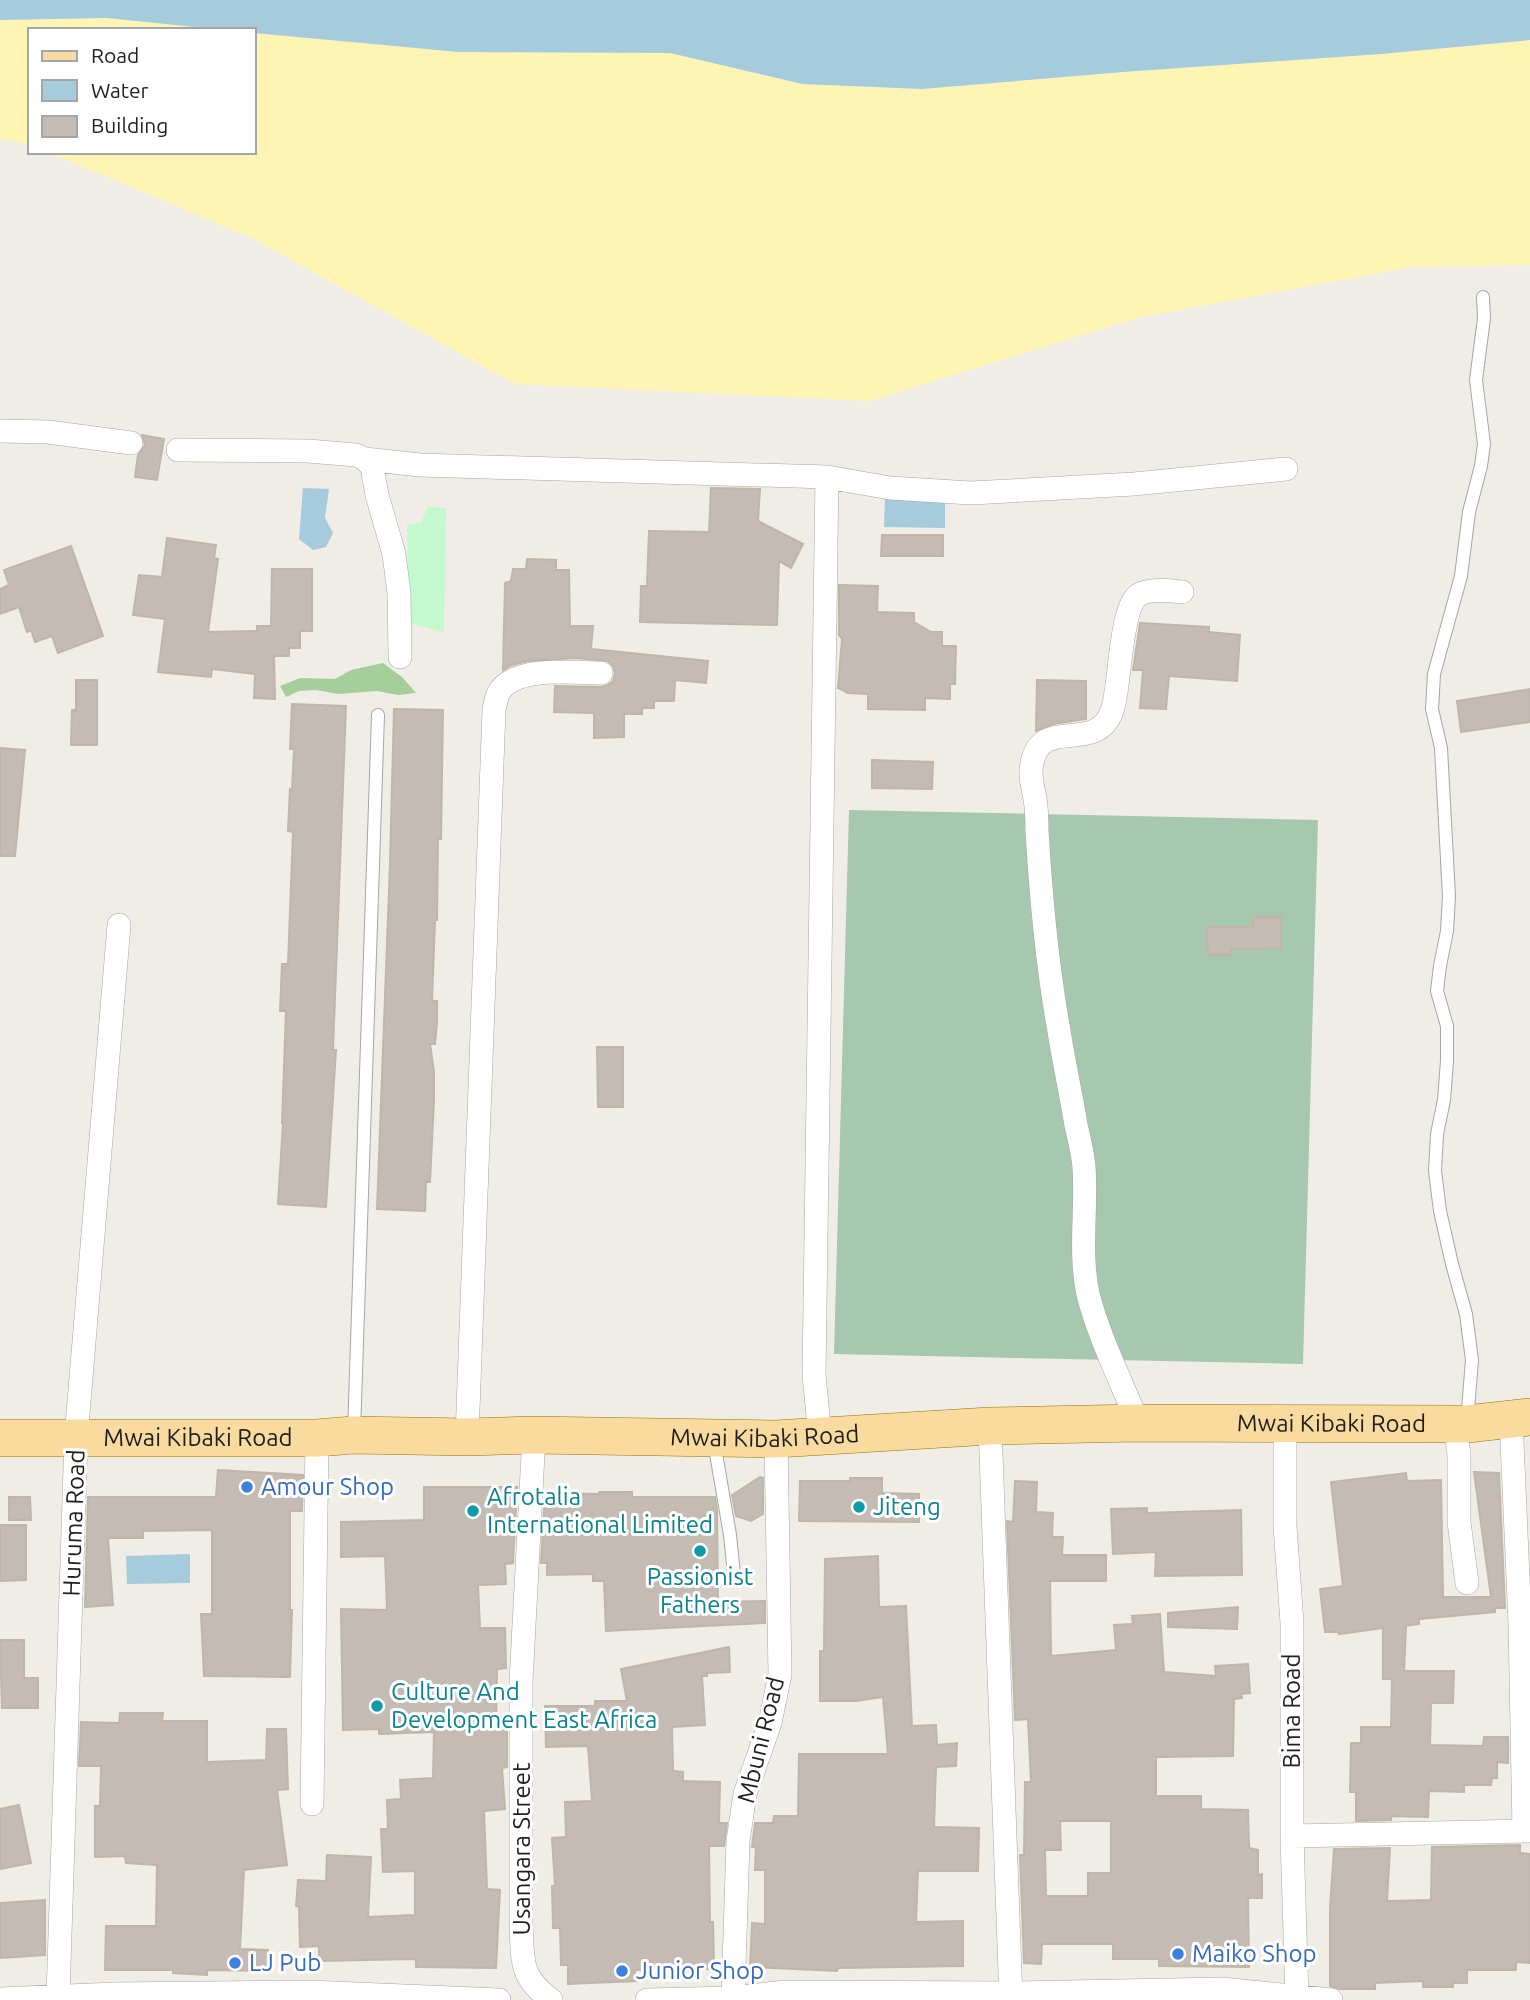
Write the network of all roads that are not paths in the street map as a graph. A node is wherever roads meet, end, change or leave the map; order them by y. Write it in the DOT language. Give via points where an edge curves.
graph roads {
  1 [pos="1483,297"];
  2 [pos="0,431"];
  3 [pos="131,443"];
  4 [pos="178,450"];
  5 [pos="365,459"];
  6 [pos="1286,469"];
  7 [pos="827,477"];
  8 [pos="1182,592"];
  9 [pos="400,657"];
  10 [pos="601,673"];
  11 [pos="377,715"];
  12 [pos="119,925"];
  13 [pos="1520,1418"];
  14 [pos="1138,1423"];
  15 [pos="1285,1423"];
  16 [pos="1461,1424"];
  17 [pos="990,1426"];
  18 [pos="354,1435"];
  19 [pos="534,1435"];
  20 [pos="820,1436"];
  21 [pos="76,1437"];
  22 [pos="467,1437"];
  23 [pos="0,1438"];
  24 [pos="317,1438"];
  25 [pos="713,1438"];
  26 [pos="776,1439"];
  27 [pos="734,1574"];
  28 [pos="1467,1583"];
  29 [pos="312,1804"];
  30 [pos="1527,1831"];
  31 [pos="1292,1836"];
  32 [pos="309,1996"];
  33 [pos="785,1996"];
  34 [pos="1011,1996"];
  35 [pos="58,1997"];
  36 [pos="114,1997"];
  37 [pos="733,1998"];
  38 [pos="1298,1998"];
  39 [pos="0,1999"];
  40 [pos="499,2000"];
  41 [pos="551,2000"];
  42 [pos="647,2000"];
  43 [pos="1331,2000"];
  1 -- 16 [label="lane" via="1476,380 1484,444 1461,576 1434,674 1432,709 1441,748 1449,896 1437,991 1447,1026 1447,1049 1435,1171 1472,1360"];
  2 -- 3 [label="street"];
  4 -- 5 [label="street" via="308,451"];
  5 -- 7 [label="street" via="419,465"];
  5 -- 9 [label="street" via="372,467 394,554"];
  6 -- 7 [label="street" via="971,493 890,488"];
  7 -- 20 [label="street" via="814,1375"];
  8 -- 14 [label="street" via="1154,591 1135,598 1130,605 1113,709 1104,726 1093,733 1043,741 1030,775 1049,968 1084,1168 1084,1265 1089,1295"];
  10 -- 22 [label="street" via="532,673 511,681 499,692 494,710"];
  11 -- 18 [label="lane"];
  12 -- 21 [label="street, Huruma Road"];
  13 -- 16 [label="main road, Mwai Kibaki Road"];
  13 -- 30 [label="street"];
  14 -- 15 [label="main road, Mwai Kibaki Road"];
  14 -- 17 [label="main road, Mwai Kibaki Road"];
  15 -- 16 [label="main road, Mwai Kibaki Road"];
  15 -- 31 [label="street, Bima Road" via="1285,1526 1293,1623"];
  16 -- 28 [label="street" via="1459,1522"];
  17 -- 20 [label="main road, Mwai Kibaki Road"];
  17 -- 34 [label="street"];
  18 -- 22 [label="main road, Mwai Kibaki Road"];
  18 -- 24 [label="main road, Mwai Kibaki Road"];
  19 -- 22 [label="main road, Mwai Kibaki Road"];
  19 -- 25 [label="main road, Mwai Kibaki Road"];
  19 -- 41 [label="street, Usangara Street" via="521,1682 521,1925 527,1976"];
  20 -- 26 [label="main road, Mwai Kibaki Road"];
  21 -- 23 [label="main road, Mwai Kibaki Road"];
  21 -- 24 [label="main road, Mwai Kibaki Road"];
  21 -- 35 [label="street, Huruma Road"];
  24 -- 29 [label="street"];
  25 -- 26 [label="main road, Mwai Kibaki Road"];
  25 -- 27 [label="lane"];
  26 -- 37 [label="street, Mbuni Road" via="780,1674 771,1723 745,1794 738,1841"];
  30 -- 31 [label="street"];
  31 -- 38 [label="street, Bima Road"];
  32 -- 36 [label="street"];
  32 -- 40 [label="street"];
  33 -- 34 [label="street"];
  33 -- 37 [label="street"];
  34 -- 38 [label="street" via="1222,1989"];
  35 -- 36 [label="street"];
  35 -- 39 [label="street"];
  37 -- 42 [label="street"];
  38 -- 43 [label="street"];
}
